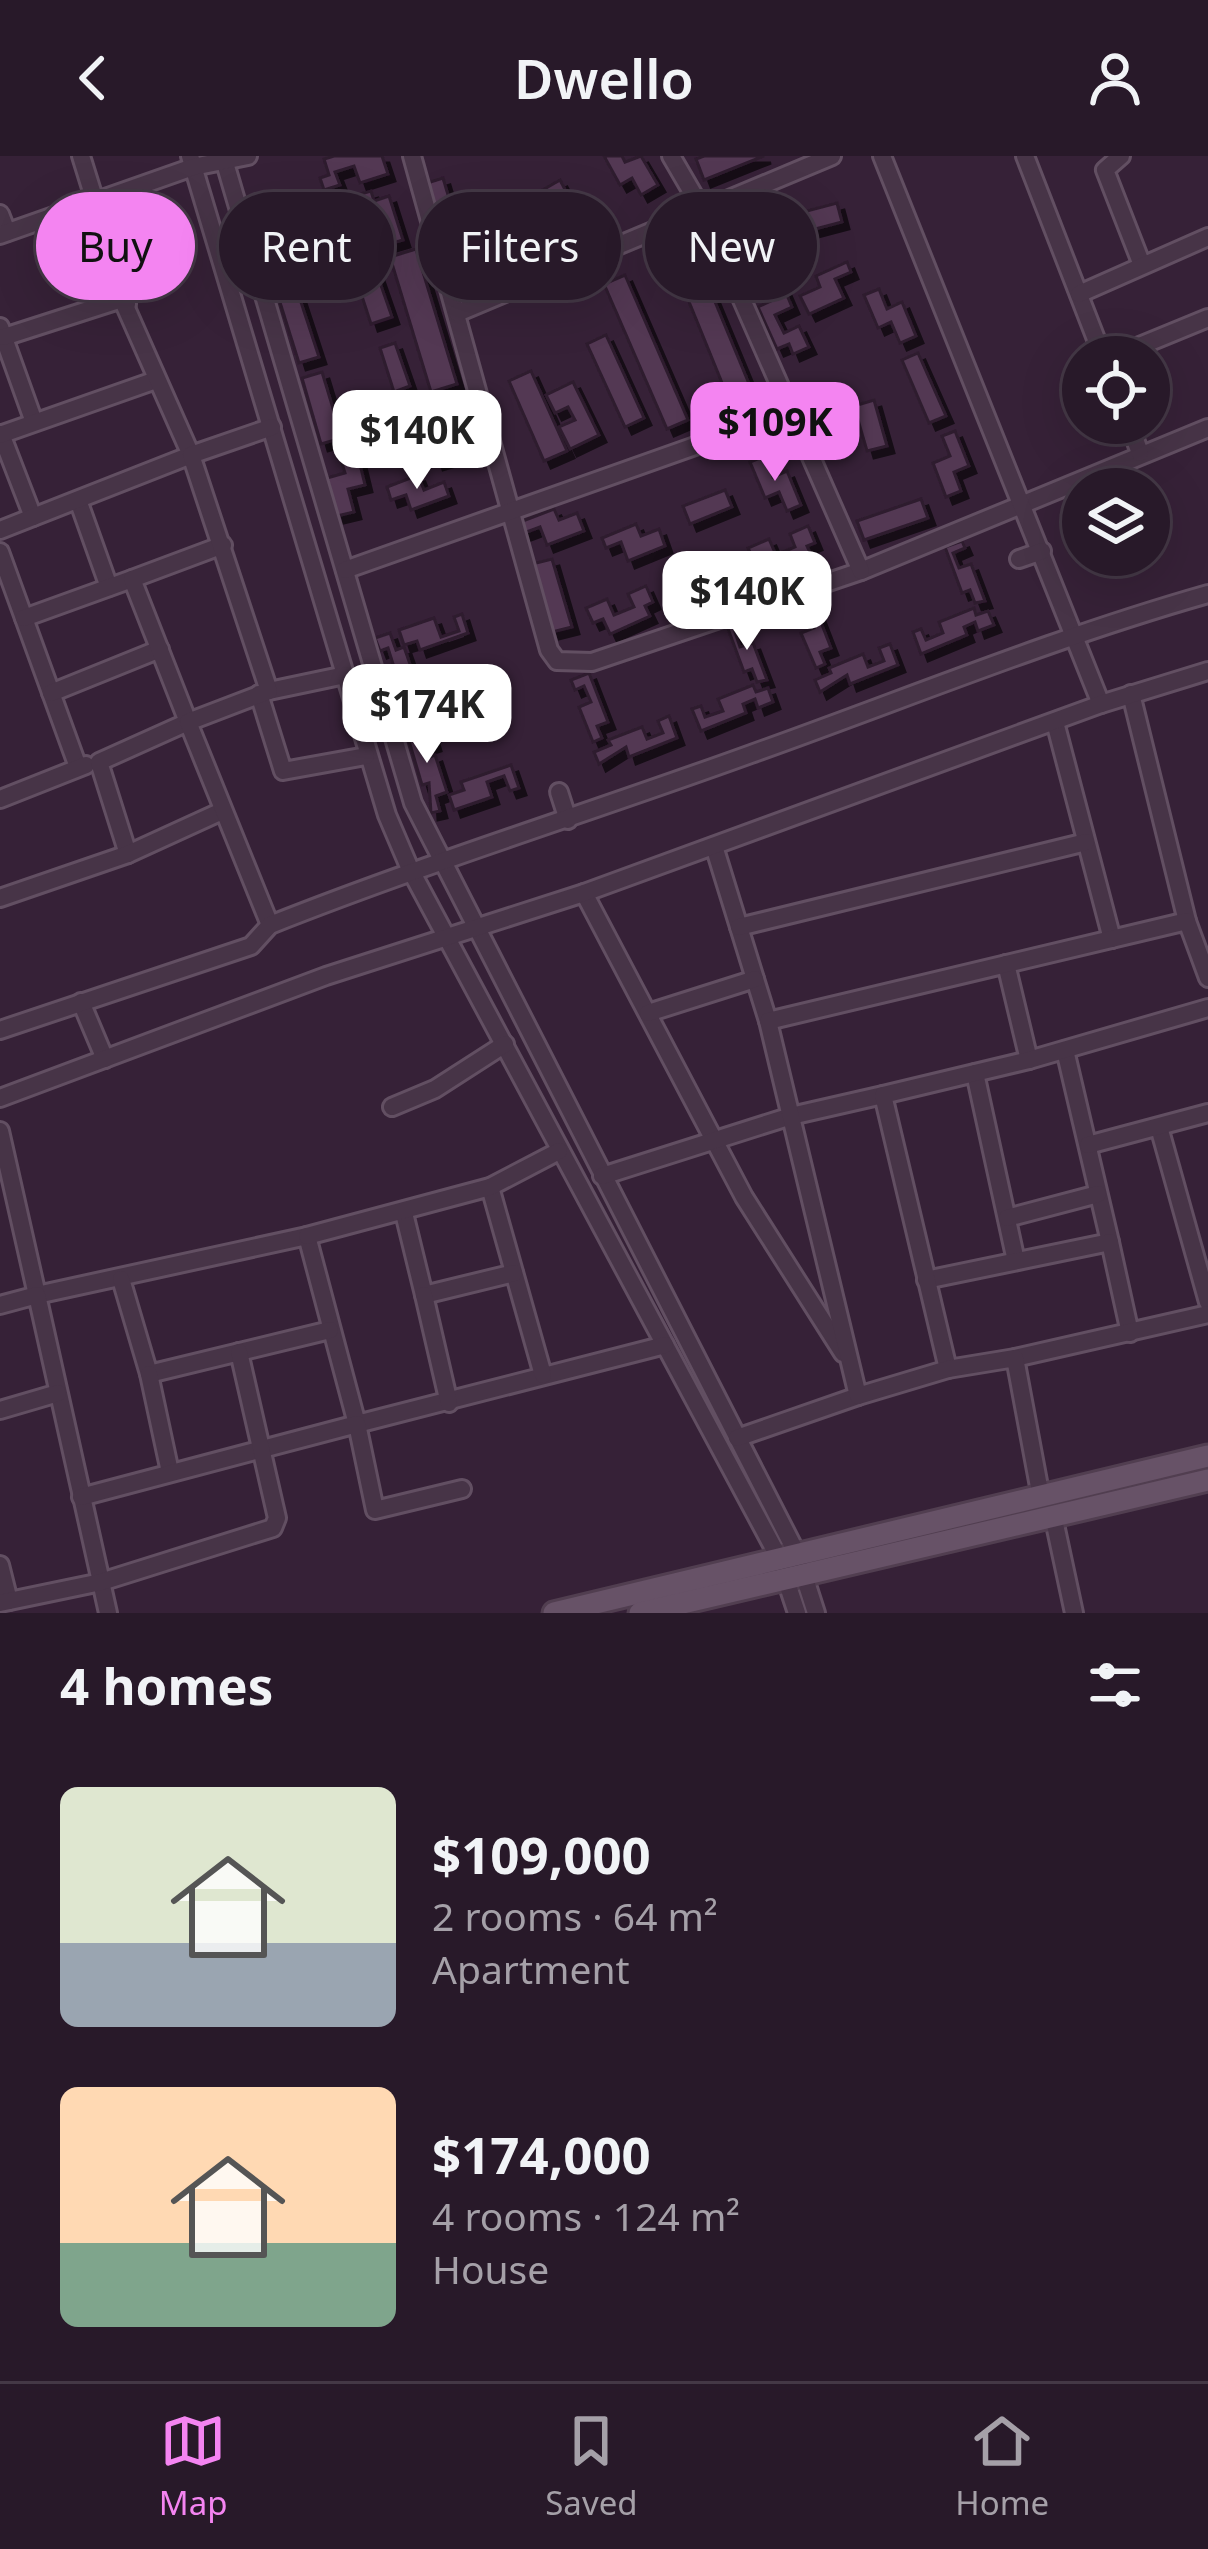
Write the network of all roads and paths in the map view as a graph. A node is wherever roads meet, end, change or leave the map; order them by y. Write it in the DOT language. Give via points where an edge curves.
graph roads {
  1 [pos="81,156"];
  2 [pos="248,156"];
  3 [pos="412,156"];
  4 [pos="671,156"];
  5 [pos="832,156"];
  6 [pos="882,156"];
  7 [pos="1025,156"];
  8 [pos="1121,156"];
  9 [pos="224,159"];
  10 [pos="191,161"];
  11 [pos="93,192"];
  12 [pos="117,192"];
  13 [pos="692,192"];
  14 [pos="748,192"];
  15 [pos="0,214"];
  16 [pos="36,222"];
  17 [pos="3,234"];
  18 [pos="1208,237"];
  19 [pos="1142,265"];
  20 [pos="1079,294"];
  21 [pos="126,300"];
  22 [pos="488,300"];
  23 [pos="741,300"];
  24 [pos="127,305"];
  25 [pos="457,313"];
  26 [pos="1208,318"];
  27 [pos="2,332"];
  28 [pos="1095,336"];
  29 [pos="1164,336"];
  30 [pos="156,380"];
  31 [pos="822,409"];
  32 [pos="789,410"];
  33 [pos="34,422"];
  34 [pos="272,427"];
  35 [pos="1208,428"];
  36 [pos="1,435"];
  37 [pos="1137,444"];
  38 [pos="1140,452"];
  39 [pos="191,455"];
  40 [pos="78,500"];
  41 [pos="1023,504"];
  42 [pos="511,515"];
  43 [pos="33,517"];
  44 [pos="0,530"];
  45 [pos="223,545"];
  46 [pos="1042,551"];
  47 [pos="0,552"];
  48 [pos="1018,559"];
  49 [pos="345,571"];
  50 [pos="861,571"];
  51 [pos="132,579"];
  52 [pos="109,587"];
  53 [pos="1208,594"];
  54 [pos="24,618"];
  55 [pos="1075,634"];
  56 [pos="160,649"];
  57 [pos="1208,671"];
  58 [pos="345,675"];
  59 [pos="51,693"];
  60 [pos="264,693"];
  61 [pos="1131,694"];
  62 [pos="1101,704"];
  63 [pos="188,722"];
  64 [pos="1055,722"];
  65 [pos="366,756"];
  66 [pos="99,762"];
  67 [pos="78,767"];
  68 [pos="560,792"];
  69 [pos="0,798"];
  70 [pos="222,812"];
  71 [pos="568,820"];
  72 [pos="1086,842"];
  73 [pos="714,846"];
  74 [pos="128,854"];
  75 [pos="438,859"];
  76 [pos="410,869"];
  77 [pos="584,893"];
  78 [pos="0,898"];
  79 [pos="1187,921"];
  80 [pos="270,925"];
  81 [pos="740,928"];
  82 [pos="474,931"];
  83 [pos="1112,939"];
  84 [pos="449,940"];
  85 [pos="1006,964"];
  86 [pos="1208,978"];
  87 [pos="755,980"];
  88 [pos="81,1002"];
  89 [pos="1208,1008"];
  90 [pos="648,1013"];
  91 [pos="768,1022"];
  92 [pos="0,1030"];
  93 [pos="505,1044"];
  94 [pos="1065,1050"];
  95 [pos="105,1059"];
  96 [pos="1029,1060"];
  97 [pos="975,1073"];
  98 [pos="883,1095"];
  99 [pos="0,1098"];
  100 [pos="392,1107"];
  101 [pos="1208,1113"];
  102 [pos="791,1116"];
  103 [pos="1159,1127"];
  104 [pos="0,1131"];
  105 [pos="715,1142"];
  106 [pos="1088,1145"];
  107 [pos="559,1151"];
  108 [pos="602,1176"];
  109 [pos="490,1187"];
  110 [pos="1098,1194"];
  111 [pos="404,1213"];
  112 [pos="1007,1218"];
  113 [pos="307,1236"];
  114 [pos="1110,1242"];
  115 [pos="1016,1261"];
  116 [pos="514,1273"];
  117 [pos="121,1280"];
  118 [pos="926,1280"];
  119 [pos="37,1295"];
  120 [pos="424,1295"];
  121 [pos="1208,1302"];
  122 [pos="0,1305"];
  123 [pos="1208,1314"];
  124 [pos="330,1330"];
  125 [pos="1130,1333"];
  126 [pos="664,1345"];
  127 [pos="239,1352"];
  128 [pos="1015,1358"];
  129 [pos="850,1364"];
  130 [pos="948,1369"];
  131 [pos="149,1374"];
  132 [pos="543,1375"];
  133 [pos="58,1393"];
  134 [pos="858,1396"];
  135 [pos="448,1403"];
  136 [pos="0,1410"];
  137 [pos="357,1424"];
  138 [pos="737,1438"];
  139 [pos="263,1449"];
  140 [pos="1208,1456"];
  141 [pos="170,1472"];
  142 [pos="1208,1480"];
  143 [pos="462,1489"];
  144 [pos="1040,1492"];
  145 [pos="81,1497"];
  146 [pos="1053,1515"];
  147 [pos="791,1564"];
  148 [pos="0,1565"];
  149 [pos="101,1582"];
  150 [pos="4,1602"];
  151 [pos="108,1613"];
  152 [pos="554,1613"];
  153 [pos="640,1613"];
  154 [pos="797,1613"];
  155 [pos="816,1613"];
  156 [pos="1074,1613"];
  1 -- 11 [label="street"];
  2 -- 9 [label="street"];
  3 -- 25 [label="street"];
  4 -- 13 [label="street"];
  5 -- 14 [label="street"];
  6 -- 41 [label="street"];
  7 -- 20 [label="street"];
  8 -- 19 [label="street" via="1105,170"];
  9 -- 10 [label="street"];
  9 -- 49 [label="street"];
  10 -- 12 [label="street"];
  10 -- 34 [label="street"];
  15 -- 17 [label="street"];
  16 -- 17 [label="street"];
  18 -- 19 [label="street"];
  19 -- 20 [label="street"];
  20 -- 28 [label="street"];
  21 -- 24 [label="street"];
  22 -- 25 [label="street"];
  23 -- 32 [label="street"];
  24 -- 27 [label="street" via="115,298"];
  24 -- 30 [label="street"];
  25 -- 42 [label="street"];
  26 -- 29 [label="street"];
  27 -- 33 [label="street"];
  30 -- 33 [label="street"];
  30 -- 39 [label="street"];
  31 -- 32 [label="street" via="810,400"];
  32 -- 42 [label="street" via="659,467"];
  32 -- 50 [label="street"];
  33 -- 36 [label="street"];
  34 -- 39 [label="street"];
  34 -- 58 [label="street"];
  35 -- 38 [label="street"];
  36 -- 43 [label="street"];
  37 -- 38 [label="street"];
  38 -- 41 [label="street"];
  39 -- 40 [label="street"];
  39 -- 45 [label="street"];
  40 -- 43 [label="street"];
  40 -- 52 [label="street"];
  41 -- 46 [label="street"];
  41 -- 50 [label="street"];
  42 -- 49 [label="street"];
  42 -- 50 [label="street" via="549,650 572,665"];
  43 -- 44 [label="street"];
  45 -- 51 [label="street"];
  45 -- 60 [label="street"];
  46 -- 48 [label="street"];
  46 -- 55 [label="street"];
  47 -- 54 [label="street"];
  49 -- 75 [label="street" via="404,775"];
  51 -- 52 [label="street"];
  51 -- 56 [label="street"];
  52 -- 54 [label="street"];
  53 -- 55 [label="street"];
  54 -- 59 [label="street"];
  55 -- 62 [label="street"];
  55 -- 71 [label="street"];
  56 -- 59 [label="street"];
  56 -- 63 [label="street"];
  57 -- 61 [label="street"];
  58 -- 60 [label="street"];
  58 -- 65 [label="street"];
  59 -- 67 [label="street"];
  60 -- 63 [label="street"];
  60 -- 65 [label="street" via="284,771"];
  61 -- 62 [label="street"];
  61 -- 79 [label="street"];
  62 -- 64 [label="street"];
  63 -- 66 [label="street"];
  63 -- 70 [label="street"];
  64 -- 72 [label="street"];
  64 -- 73 [label="street"];
  65 -- 76 [label="street"];
  66 -- 67 [label="street"];
  66 -- 74 [label="street"];
  67 -- 69 [label="street"];
  68 -- 71 [label="street"];
  70 -- 74 [label="street"];
  70 -- 80 [label="street"];
  71 -- 75 [label="street"];
  72 -- 81 [label="street"];
  72 -- 83 [label="street"];
  73 -- 77 [label="street"];
  73 -- 81 [label="street"];
  74 -- 78 [label="street"];
  75 -- 76 [label="street"];
  75 -- 82 [label="street"];
  76 -- 80 [label="street"];
  76 -- 84 [label="street"];
  77 -- 82 [label="street"];
  77 -- 90 [label="street"];
  79 -- 83 [label="street"];
  79 -- 86 [label="street"];
  80 -- 88 [label="street" via="251,946"];
  81 -- 87 [label="street"];
  82 -- 84 [label="street"];
  82 -- 108 [label="street"];
  83 -- 85 [label="street"];
  84 -- 93 [label="street"];
  84 -- 95 [label="street" via="326,976"];
  85 -- 91 [label="street"];
  85 -- 96 [label="street"];
  87 -- 90 [label="street"];
  87 -- 91 [label="street"];
  88 -- 92 [label="street"];
  88 -- 95 [label="street"];
  89 -- 94 [label="street"];
  90 -- 105 [label="street"];
  91 -- 102 [label="street"];
  93 -- 100 [label="street"];
  93 -- 107 [label="street"];
  94 -- 96 [label="street"];
  94 -- 106 [label="street"];
  95 -- 99 [label="street"];
  96 -- 97 [label="street"];
  97 -- 98 [label="street"];
  97 -- 112 [label="street"];
  98 -- 102 [label="street"];
  98 -- 118 [label="street"];
  101 -- 103 [label="street"];
  102 -- 105 [label="street"];
  102 -- 129 [label="street"];
  103 -- 106 [label="street"];
  103 -- 121 [label="street"];
  104 -- 119 [label="street"];
  105 -- 108 [label="street"];
  105 -- 129 [label="street"];
  106 -- 110 [label="street"];
  107 -- 109 [label="street"];
  107 -- 126 [label="street"];
  108 -- 138 [label="street"];
  109 -- 111 [label="street"];
  109 -- 116 [label="street"];
  110 -- 112 [label="street"];
  110 -- 114 [label="street"];
  111 -- 113 [label="street"];
  111 -- 120 [label="street"];
  112 -- 115 [label="street"];
  113 -- 117 [label="street"];
  113 -- 124 [label="street"];
  114 -- 115 [label="street"];
  114 -- 125 [label="street"];
  115 -- 118 [label="street"];
  116 -- 120 [label="street"];
  116 -- 132 [label="street"];
  117 -- 119 [label="street"];
  117 -- 131 [label="street"];
  118 -- 130 [label="street"];
  119 -- 122 [label="street"];
  119 -- 133 [label="street"];
  120 -- 135 [label="street"];
  123 -- 125 [label="street"];
  124 -- 127 [label="street"];
  124 -- 137 [label="street"];
  125 -- 128 [label="street"];
  126 -- 132 [label="street"];
  126 -- 147 [label="street"];
  127 -- 131 [label="street"];
  127 -- 139 [label="street"];
  128 -- 130 [label="street"];
  128 -- 144 [label="street"];
  129 -- 134 [label="street"];
  130 -- 134 [label="street"];
  131 -- 141 [label="street"];
  132 -- 135 [label="street"];
  133 -- 136 [label="street"];
  133 -- 145 [label="street"];
  134 -- 138 [label="street"];
  135 -- 137 [label="street"];
  137 -- 139 [label="street"];
  137 -- 143 [label="street" via="375,1510"];
  138 -- 147 [label="street"];
  139 -- 141 [label="street"];
  139 -- 149 [label="street" via="278,1518 273,1528"];
  140 -- 144 [label="main road"];
  141 -- 145 [label="street"];
  142 -- 146 [label="main road"];
  144 -- 147 [label="main road"];
  145 -- 149 [label="street"];
  146 -- 147 [label="main road"];
  146 -- 156 [label="street"];
  147 -- 152 [label="main road"];
  147 -- 153 [label="main road"];
  147 -- 154 [label="street"];
  147 -- 155 [label="street"];
  148 -- 150 [label="street"];
  149 -- 150 [label="street"];
  149 -- 151 [label="street"];
}
